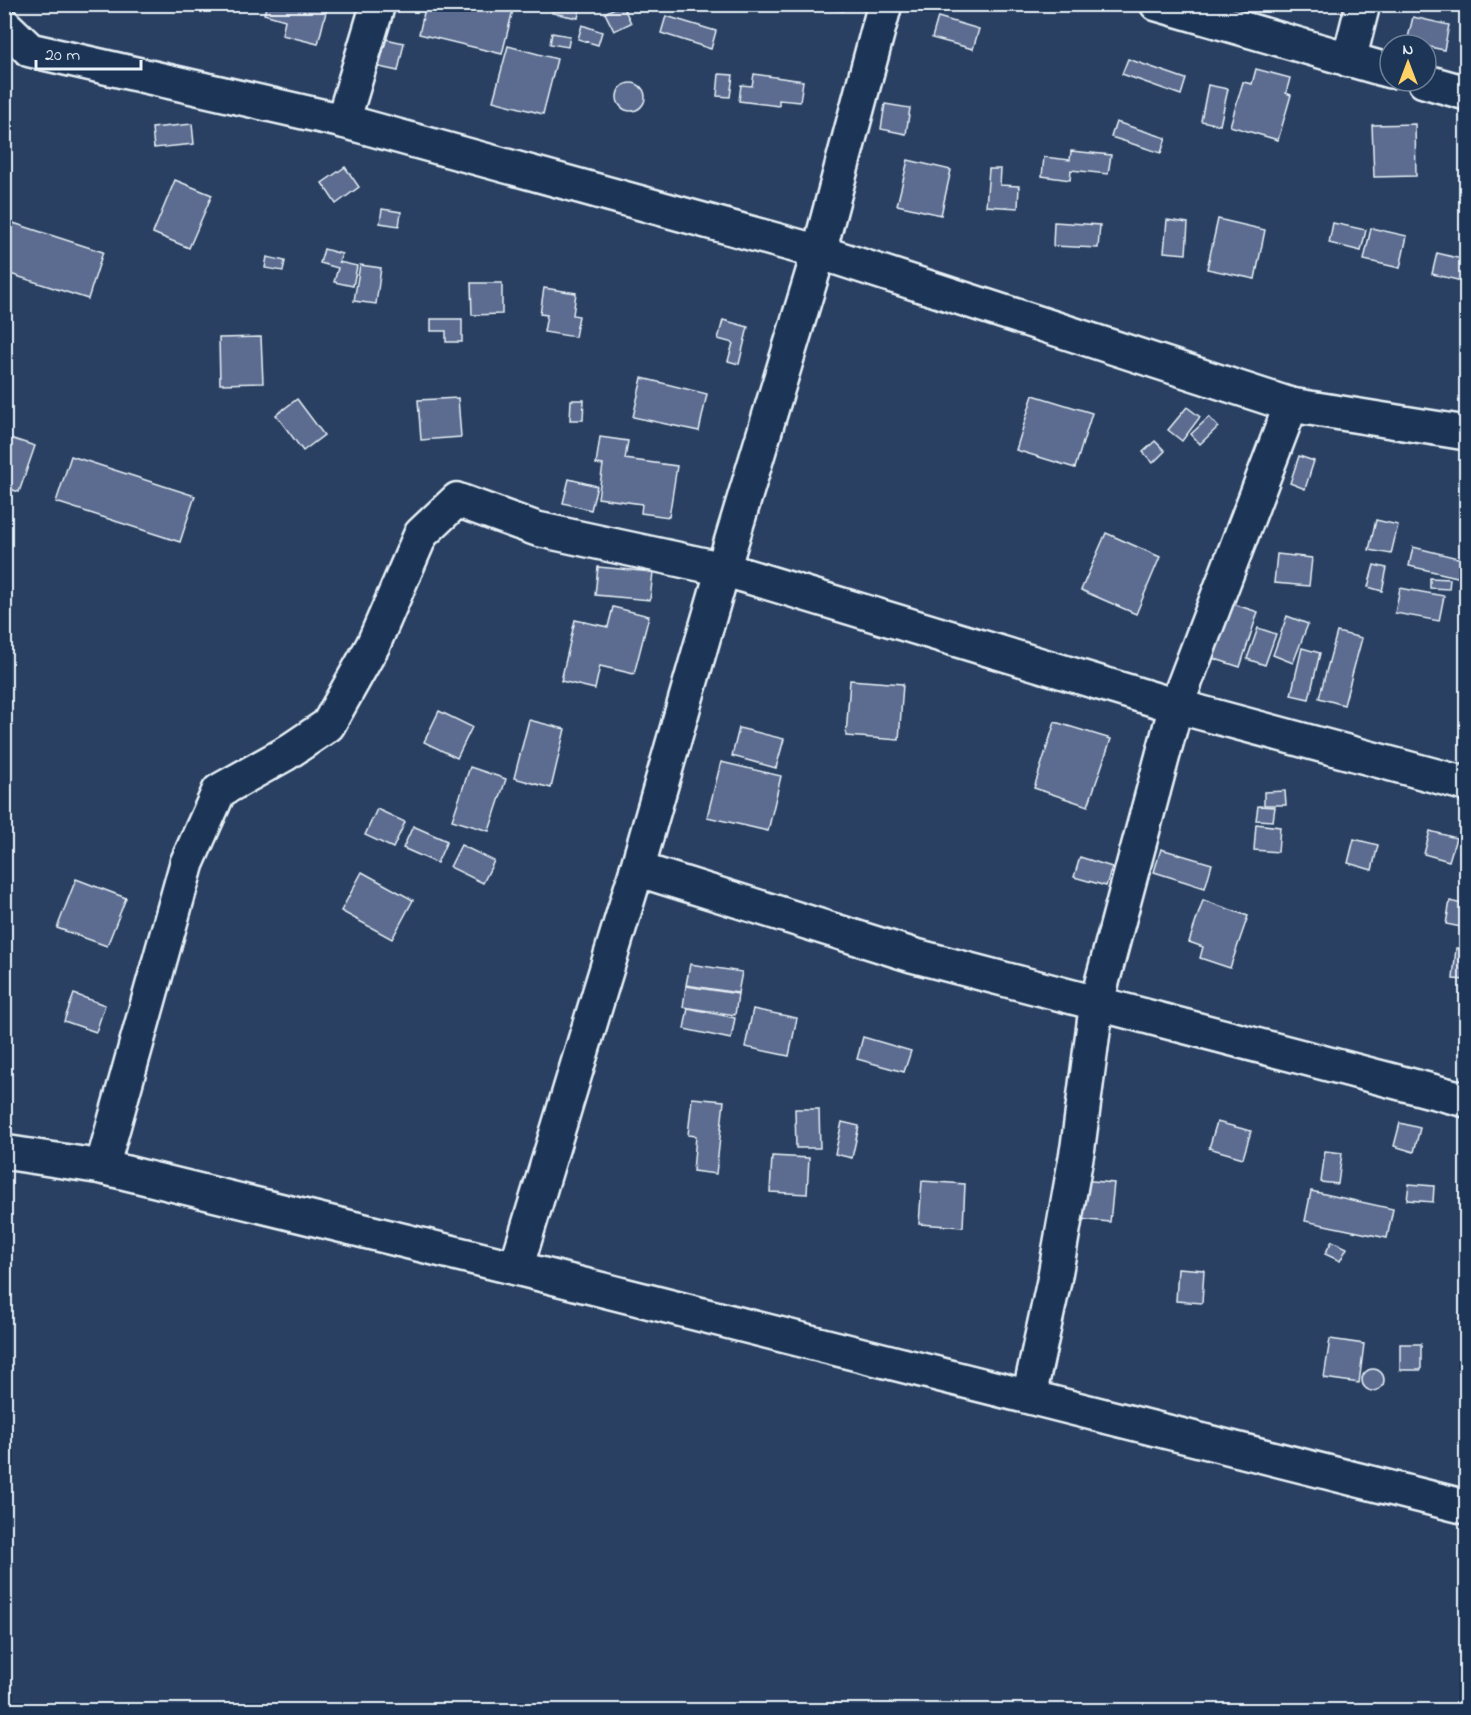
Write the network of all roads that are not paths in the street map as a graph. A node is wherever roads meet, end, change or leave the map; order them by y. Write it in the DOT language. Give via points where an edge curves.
graph roads {
  1 [pos="378,4"];
  2 [pos="885,4"];
  3 [pos="1157,4"];
  4 [pos="1363,4"];
  5 [pos="4,25"];
  6 [pos="1349,60"];
  7 [pos="1378,68"];
  8 [pos="1438,85"];
  9 [pos="1467,93"];
  10 [pos="343,121"];
  11 [pos="819,252"];
  12 [pos="1291,405"];
  13 [pos="1467,433"];
  14 [pos="723,569"];
  15 [pos="1176,706"];
  16 [pos="1467,784"];
  17 [pos="638,869"];
  18 [pos="1097,1001"];
  19 [pos="1467,1100"];
  20 [pos="4,1152"];
  21 [pos="102,1167"];
  22 [pos="516,1268"];
  23 [pos="1029,1396"];
  24 [pos="1467,1507"];
  1 -- 10 [label="street"];
  2 -- 11 [label="street"];
  3 -- 6 [label="street"];
  4 -- 6 [label="street"];
  5 -- 10 [label="street" via="30,50"];
  6 -- 7 [label="street"];
  8 -- 9 [label="street"];
  10 -- 11 [label="street"];
  11 -- 12 [label="street"];
  11 -- 14 [label="street"];
  12 -- 13 [label="street"];
  12 -- 15 [label="street"];
  14 -- 15 [label="street"];
  14 -- 17 [label="street"];
  14 -- 21 [label="street" via="537,529 457,500 421,534 373,645 328,725 219,791 187,863"];
  15 -- 16 [label="street"];
  15 -- 18 [label="street"];
  17 -- 18 [label="street" via="912,955"];
  17 -- 22 [label="street"];
  18 -- 19 [label="street"];
  18 -- 23 [label="street" via="1062,1236"];
  20 -- 21 [label="street"];
  21 -- 22 [label="street"];
  22 -- 23 [label="street"];
  23 -- 24 [label="street"];
}
